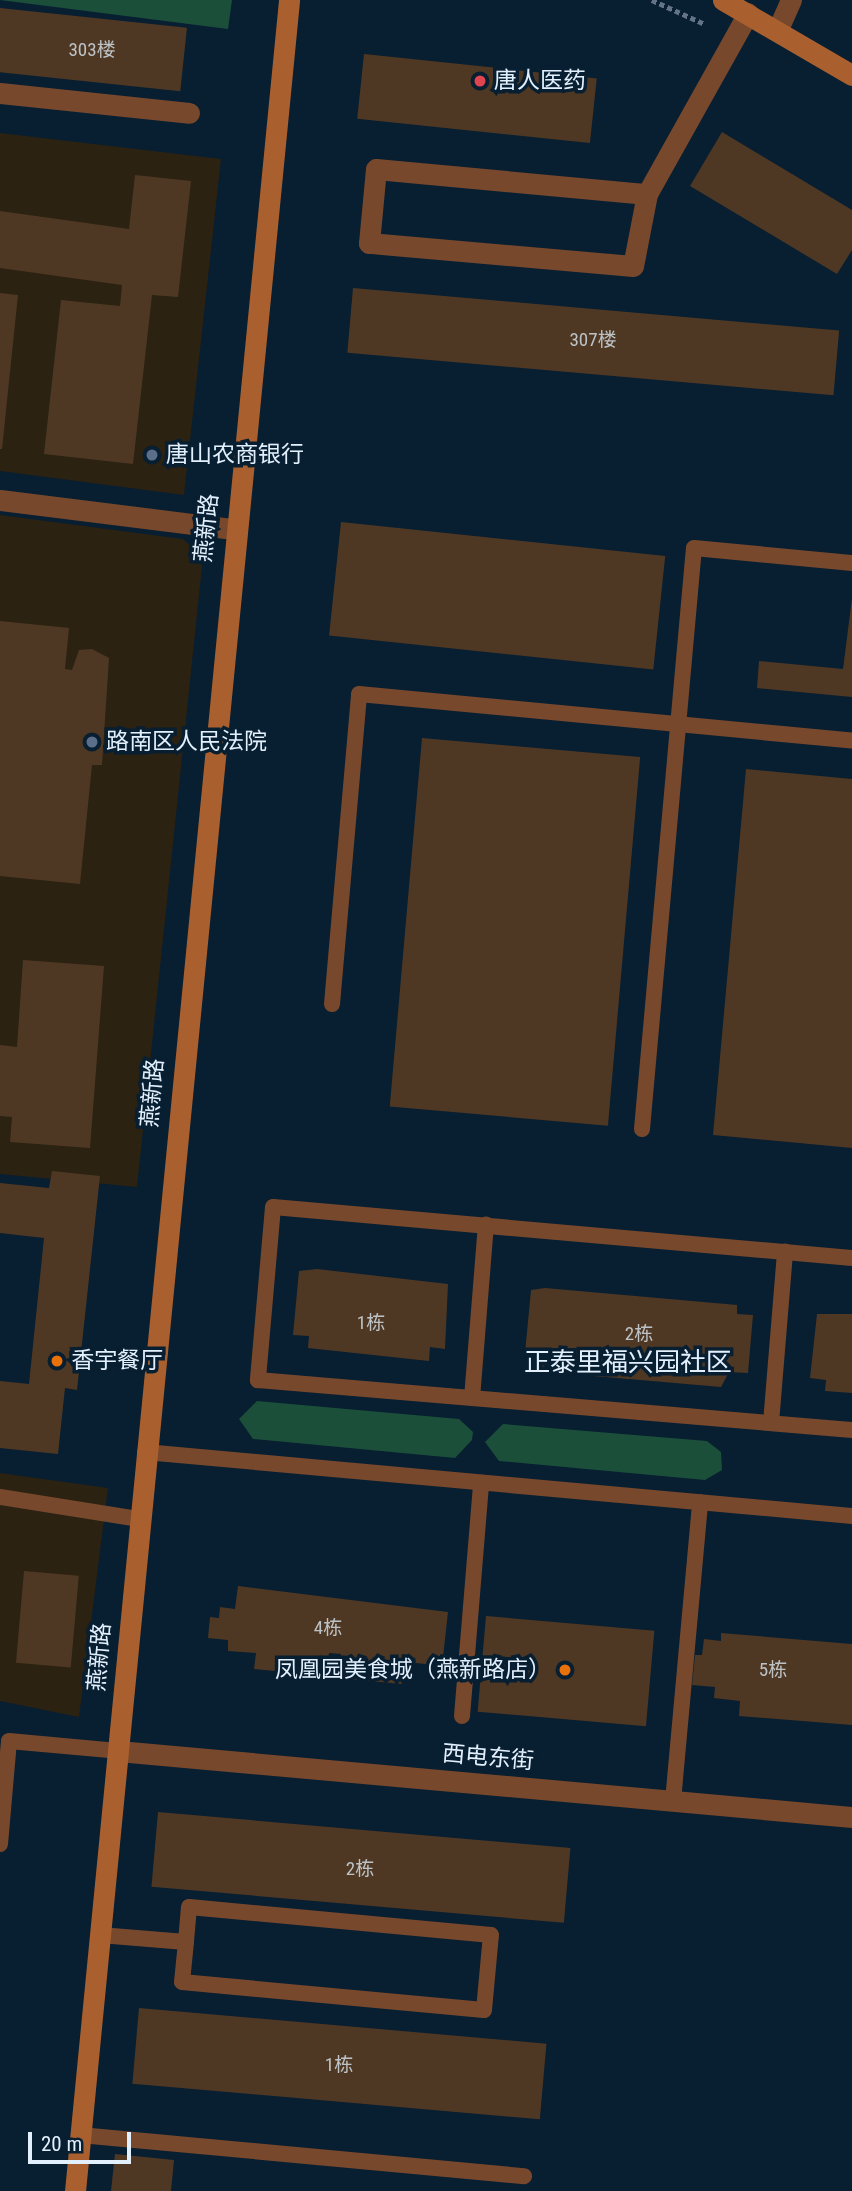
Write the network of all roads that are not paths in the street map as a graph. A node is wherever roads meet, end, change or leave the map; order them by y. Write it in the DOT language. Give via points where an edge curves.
graph roads {
  1 [pos="289,0"];
  2 [pos="723,0"];
  3 [pos="791,0"];
  4 [pos="748,13"];
  5 [pos="778,29"];
  6 [pos="852,75"];
  7 [pos="0,93"];
  8 [pos="189,113"];
  9 [pos="647,194"];
  10 [pos="0,500"];
  11 [pos="233,529"];
  12 [pos="852,563"];
  13 [pos="678,725"];
  14 [pos="852,741"];
  15 [pos="332,1004"];
  16 [pos="642,1129"];
  17 [pos="486,1226"];
  18 [pos="785,1252"];
  19 [pos="852,1258"];
  20 [pos="472,1398"];
  21 [pos="771,1423"];
  22 [pos="852,1430"];
  23 [pos="145,1452"];
  24 [pos="481,1483"];
  25 [pos="0,1497"];
  26 [pos="700,1502"];
  27 [pos="852,1516"];
  28 [pos="139,1518"];
  29 [pos="462,1716"];
  30 [pos="118,1751"];
  31 [pos="673,1801"];
  32 [pos="852,1817"];
  33 [pos="0,1844"];
  34 [pos="100,1935"];
  35 [pos="186,1942"];
  36 [pos="80,2135"];
  37 [pos="524,2176"];
  38 [pos="75,2191"];
  1 -- 11 [label="street, 燕新路"];
  2 -- 4 [label="street"];
  3 -- 5 [label="street"];
  4 -- 5 [label="street"];
  4 -- 9 [label="street"];
  5 -- 6 [label="street"];
  7 -- 8 [label="street"];
  9 -- 9 [label="street" via="376,169 369,243 633,266"];
  10 -- 11 [label="street"];
  11 -- 23 [label="street, 燕新路"];
  12 -- 13 [label="lane" via="694,548"];
  13 -- 14 [label="lane"];
  13 -- 15 [label="lane" via="359,694"];
  13 -- 16 [label="lane"];
  17 -- 18 [label="lane"];
  17 -- 20 [label="lane"];
  17 -- 20 [label="lane" via="274,1207 258,1380"];
  18 -- 19 [label="lane"];
  18 -- 21 [label="lane"];
  20 -- 21 [label="lane"];
  21 -- 22 [label="lane"];
  23 -- 24 [label="lane"];
  23 -- 28 [label="street, 燕新路"];
  24 -- 26 [label="lane"];
  24 -- 29 [label="lane"];
  25 -- 28 [label="lane"];
  26 -- 27 [label="lane"];
  26 -- 31 [label="lane"];
  28 -- 30 [label="street, 燕新路"];
  30 -- 31 [label="street, 西电东街"];
  30 -- 33 [label="lane" via="9,1741"];
  30 -- 34 [label="street, 燕新路"];
  31 -- 32 [label="street, 西电东街"];
  34 -- 35 [label="lane"];
  34 -- 36 [label="street, 燕新路"];
  35 -- 35 [label="lane" via="182,1982 484,2010 491,1936 188,1907"];
  36 -- 37 [label="lane"];
  36 -- 38 [label="street, 燕新路"];
}
